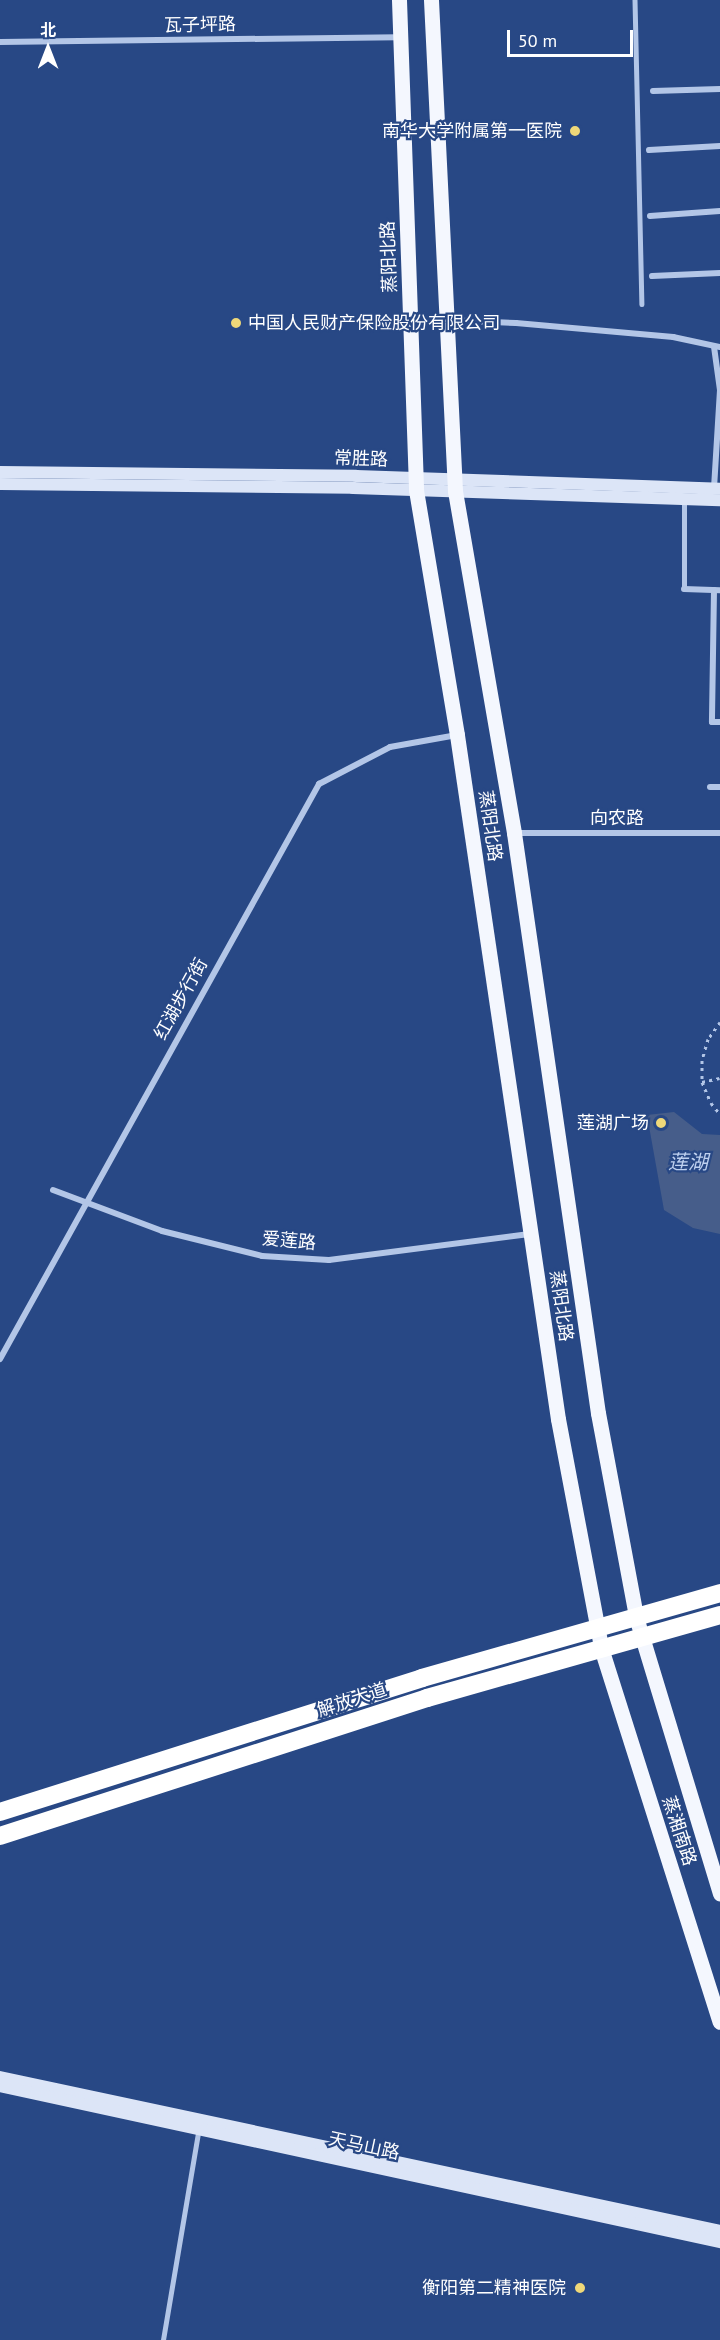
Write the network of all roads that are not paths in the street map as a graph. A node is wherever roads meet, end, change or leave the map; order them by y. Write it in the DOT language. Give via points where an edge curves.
graph roads {
  1 [pos="399,0"];
  2 [pos="431,0"];
  3 [pos="635,0"];
  4 [pos="401,38"];
  5 [pos="0,42"];
  6 [pos="720,89"];
  7 [pos="653,91"];
  8 [pos="720,146"];
  9 [pos="649,150"];
  10 [pos="720,211"];
  11 [pos="650,216"];
  12 [pos="720,273"];
  13 [pos="652,276"];
  14 [pos="642,304"];
  15 [pos="446,320"];
  16 [pos="717,347"];
  17 [pos="719,428"];
  18 [pos="0,472"];
  19 [pos="0,484"];
  20 [pos="416,484"];
  21 [pos="454,485"];
  22 [pos="718,493"];
  23 [pos="684,499"];
  24 [pos="684,589"];
  25 [pos="717,590"];
  26 [pos="717,654"];
  27 [pos="720,722"];
  28 [pos="457,735"];
  29 [pos="710,787"];
  30 [pos="720,787"];
  31 [pos="514,833"];
  32 [pos="720,833"];
  33 [pos="53,1190"];
  34 [pos="87,1203"];
  35 [pos="530,1234"];
  36 [pos="0,1359"];
  37 [pos="720,1593"];
  38 [pos="720,1615"];
  39 [pos="636,1617"];
  40 [pos="597,1628"];
  41 [pos="642,1639"];
  42 [pos="602,1651"];
  43 [pos="0,1812"];
  44 [pos="0,1836"];
  45 [pos="720,1894"];
  46 [pos="720,2022"];
  47 [pos="0,2077"];
  48 [pos="0,2086"];
  49 [pos="198,2129"];
  50 [pos="720,2231"];
  51 [pos="720,2242"];
  52 [pos="163,2340"];
  1 -- 4 [label="main road, 蒸阳北路"];
  2 -- 15 [label="main road, 蒸阳北路"];
  3 -- 14 [label="lane"];
  4 -- 5 [label="street, 瓦子坪路"];
  4 -- 20 [label="main road, 蒸阳北路"];
  6 -- 7 [label="street"];
  8 -- 9 [label="street"];
  10 -- 11 [label="street"];
  12 -- 13 [label="street"];
  15 -- 16 [label="street" via="662,336"];
  15 -- 21 [label="main road, 蒸阳北路"];
  16 -- 17 [label="street"];
  17 -- 22 [label="street"];
  18 -- 20 [label="street, 常胜路"];
  19 -- 20 [label="street, 常胜路"];
  20 -- 21 [label="street, 常胜路"];
  20 -- 28 [label="main road, 蒸阳北路"];
  21 -- 22 [label="street, 常胜路"];
  21 -- 23 [label="street, 常胜路"];
  21 -- 31 [label="main road, 蒸阳北路"];
  22 -- 23 [label="street, 常胜路"];
  23 -- 24 [label="lane"];
  24 -- 25 [label="street"];
  25 -- 26 [label="street"];
  26 -- 27 [label="street" via="712,722"];
  28 -- 34 [label="street, 红湖步行街" via="390,747 319,784"];
  28 -- 35 [label="main road, 蒸阳北路"];
  29 -- 30 [label="street"];
  31 -- 32 [label="street, 向农路"];
  31 -- 39 [label="main road, 蒸阳北路" via="598,1413"];
  33 -- 34 [label="street, 爱莲路"];
  34 -- 35 [label="street, 爱莲路" via="162,1231 262,1256 329,1260"];
  34 -- 36 [label="street, 红湖步行街"];
  35 -- 40 [label="main road, 蒸阳北路" via="558,1419"];
  37 -- 39 [label="highway, 解放大道"];
  38 -- 41 [label="highway, 解放大道"];
  39 -- 40 [label="highway, 解放大道"];
  39 -- 41 [label="main road, 蒸阳北路"];
  40 -- 42 [label="main road, 蒸阳北路"];
  40 -- 43 [label="highway, 解放大道" via="422,1678"];
  41 -- 42 [label="highway, 解放大道"];
  41 -- 45 [label="main road, 蒸湘南路"];
  42 -- 44 [label="highway, 解放大道" via="427,1698"];
  42 -- 46 [label="main road, 蒸湘南路"];
  47 -- 50 [label="street, 天马山路"];
  48 -- 49 [label="street, 天马山路"];
  49 -- 51 [label="street, 天马山路"];
  49 -- 52 [label="lane"];
}
